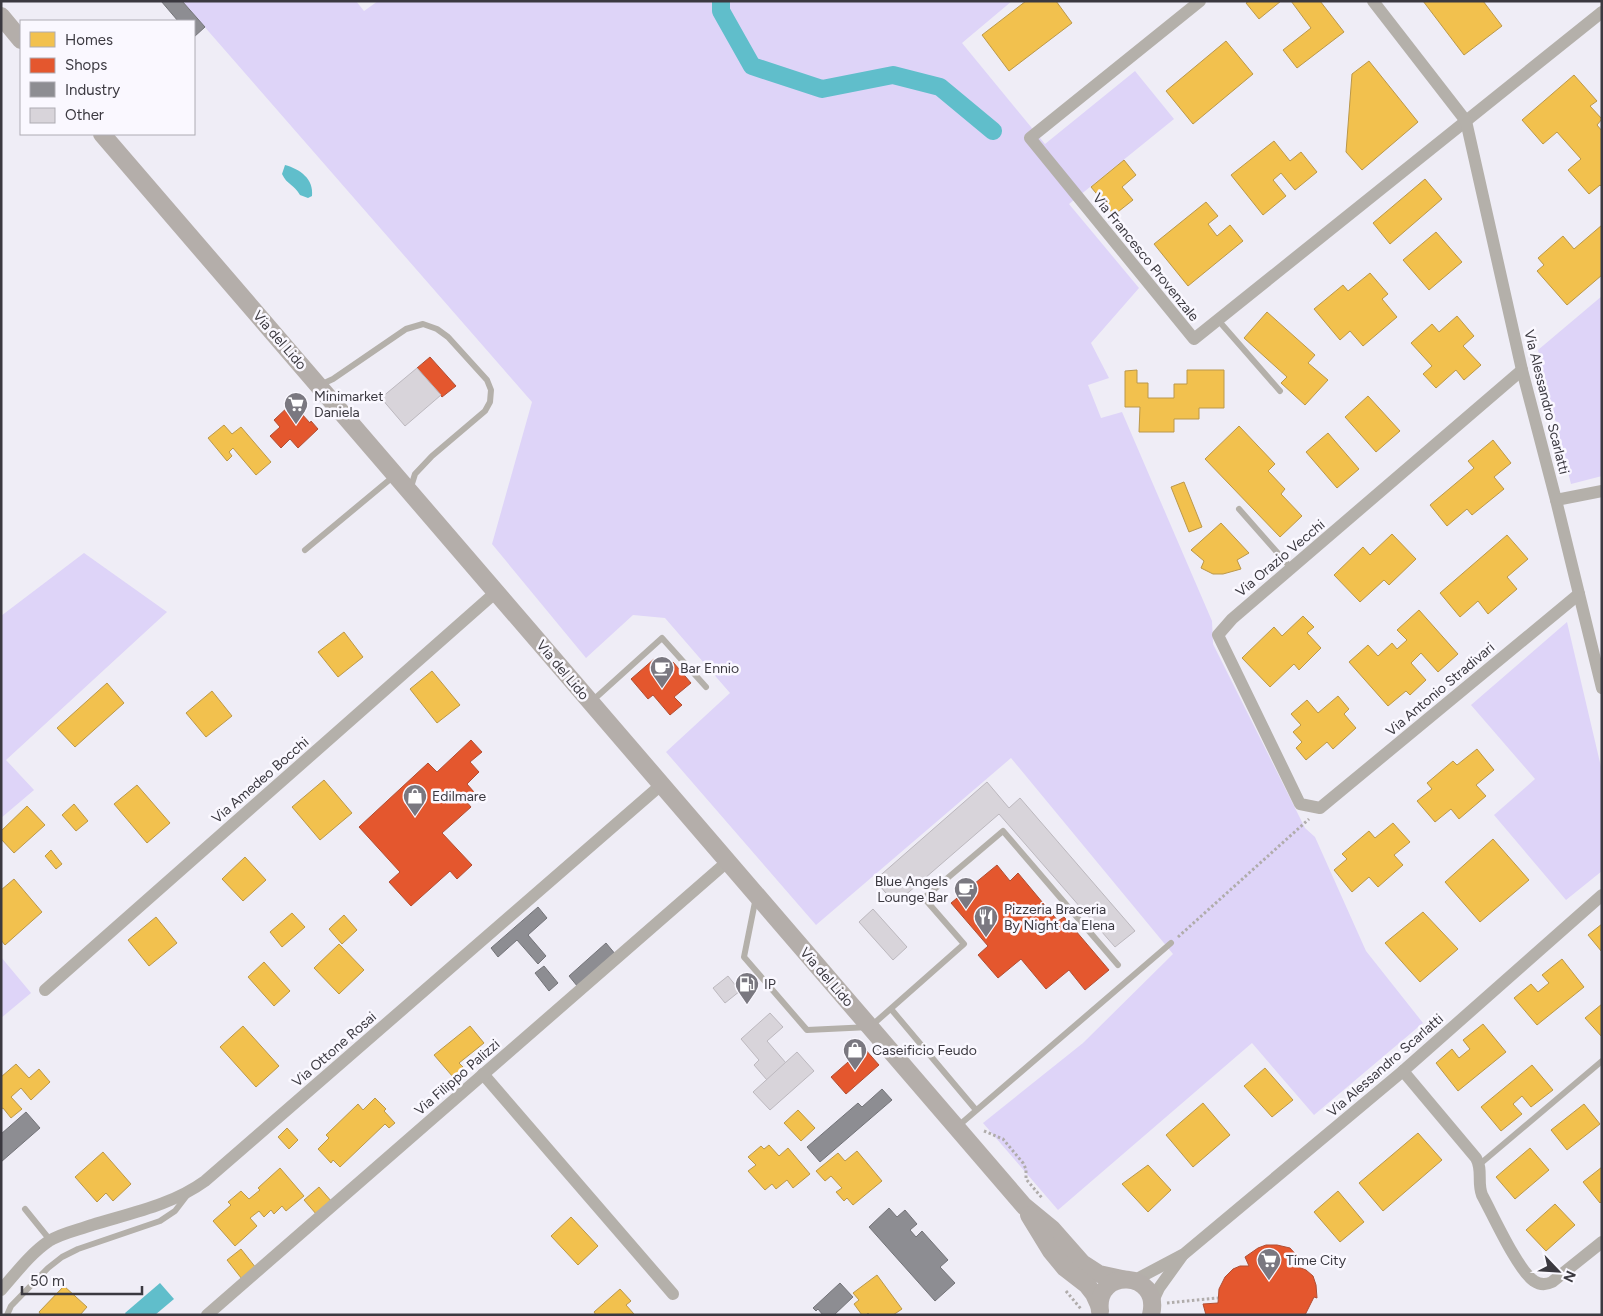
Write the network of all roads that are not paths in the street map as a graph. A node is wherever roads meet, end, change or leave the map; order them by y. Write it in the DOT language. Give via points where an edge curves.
graph roads {
  1 [pos="1200,1"];
  2 [pos="1373,1"];
  3 [pos="1602,12"];
  4 [pos="1,16"];
  5 [pos="20,39"];
  6 [pos="1466,121"];
  7 [pos="103,135"];
  8 [pos="1218,320"];
  9 [pos="1522,370"];
  10 [pos="320,386"];
  11 [pos="1280,390"];
  12 [pos="396,475"];
  13 [pos="1602,490"];
  14 [pos="410,491"];
  15 [pos="1556,500"];
  16 [pos="1239,509"];
  17 [pos="305,550"];
  18 [pos="1291,568"];
  19 [pos="496,592"];
  20 [pos="1579,594"];
  21 [pos="706,687"];
  22 [pos="1602,688"];
  23 [pos="590,703"];
  24 [pos="661,784"];
  25 [pos="1320,808"];
  26 [pos="727,862"];
  27 [pos="1602,895"];
  28 [pos="756,896"];
  29 [pos="1171,943"];
  30 [pos="1118,964"];
  31 [pos="45,990"];
  32 [pos="891,1008"];
  33 [pos="870,1027"];
  34 [pos="1602,1062"];
  35 [pos="1403,1071"];
  36 [pos="483,1074"];
  37 [pos="976,1110"];
  38 [pos="956,1128"];
  39 [pos="1480,1164"];
  40 [pos="190,1191"];
  41 [pos="1024,1206"];
  42 [pos="25,1209"];
  43 [pos="50,1240"];
  44 [pos="1602,1242"];
  45 [pos="1184,1254"];
  46 [pos="1128,1280"];
  47 [pos="1,1290"];
  48 [pos="674,1294"];
  49 [pos="1156,1307"];
  50 [pos="1095,1311"];
  51 [pos="6,1315"];
  52 [pos="207,1315"];
  1 -- 8 [label="street, Via Francesco Provenzale" via="1030,138 1194,339"];
  2 -- 6 [label="street"];
  3 -- 6 [label="street, Via Francesco Provenzale"];
  4 -- 5 [label="main road"];
  6 -- 8 [label="street, Via Francesco Provenzale"];
  6 -- 9 [label="street, Via Alessandro Scarlatti"];
  7 -- 10 [label="main road, Via del Lido"];
  8 -- 11 [label="lane"];
  9 -- 15 [label="street, Via Alessandro Scarlatti"];
  9 -- 18 [label="street, Via Orazio Vecchi"];
  10 -- 12 [label="main road, Via del Lido"];
  10 -- 14 [label="lane" via="406,329 423,324 448,336 487,380 491,390 485,411 415,474"];
  12 -- 14 [label="main road, Via del Lido"];
  12 -- 17 [label="lane"];
  13 -- 15 [label="street"];
  14 -- 19 [label="main road, Via del Lido"];
  15 -- 20 [label="street, Via Alessandro Scarlatti"];
  16 -- 18 [label="lane"];
  18 -- 25 [label="street, Via Orazio Vecchi" via="1232,618 1218,635 1300,804"];
  19 -- 23 [label="main road, Via del Lido"];
  19 -- 31 [label="street, Via Amedeo Bocchi"];
  20 -- 22 [label="street, Via Alessandro Scarlatti"];
  20 -- 25 [label="street, Via Antonio Stradivari"];
  21 -- 23 [label="lane" via="662,638"];
  23 -- 24 [label="main road, Via del Lido"];
  24 -- 26 [label="main road, Via del Lido"];
  24 -- 40 [label="street, Via Ottone Rosai"];
  26 -- 28 [label="main road, Via del Lido"];
  26 -- 36 [label="street, Via Filippo Palizzi"];
  27 -- 35 [label="street, Via Alessandro Scarlatti"];
  28 -- 33 [label="main road, Via del Lido"];
  28 -- 33 [label="lane" via="744,957 807,1030"];
  29 -- 37 [label="lane"];
  30 -- 32 [label="lane" via="1003,831 924,898 964,944"];
  32 -- 33 [label="lane"];
  32 -- 37 [label="lane"];
  33 -- 38 [label="main road, Via del Lido"];
  34 -- 39 [label="lane"];
  35 -- 39 [label="street"];
  35 -- 45 [label="street, Via Alessandro Scarlatti"];
  36 -- 48 [label="street"];
  36 -- 52 [label="street, Via Filippo Palizzi"];
  37 -- 38 [label="lane"];
  38 -- 41 [label="main road, Via del Lido"];
  39 -- 44 [label="street" via="1482,1195 1518,1261 1534,1281 1552,1282"];
  40 -- 43 [label="street, Via Ottone Rosai" via="167,1202"];
  40 -- 51 [label="lane" via="180,1207 160,1221 62,1257"];
  41 -- 46 [label="main road, Via del Lido" via="1052,1228 1082,1263 1099,1274"];
  41 -- 50 [label="main road, Via del Lido" via="1050,1251 1094,1294"];
  42 -- 43 [label="lane"];
  43 -- 47 [label="street, Via Ottone Rosai"];
  45 -- 46 [label="street, Via Alessandro Scarlatti"];
  45 -- 49 [label="street, Via Alessandro Scarlatti" via="1159,1288"];
  46 -- 49 [label="main road" via="1147,1288"];
  46 -- 50 [label="main road" via="1113,1282 1106,1288"];
}
